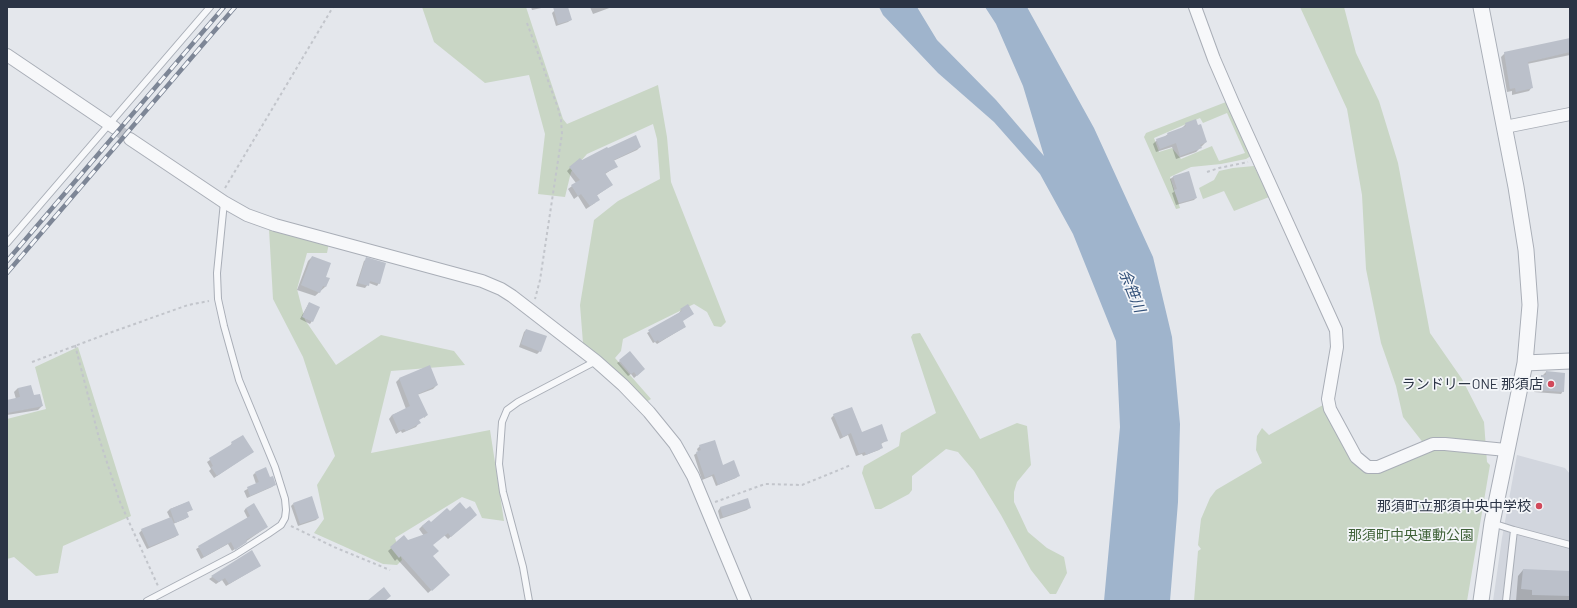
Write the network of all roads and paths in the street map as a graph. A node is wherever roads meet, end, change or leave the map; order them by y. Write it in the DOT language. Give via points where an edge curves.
graph roads {
  1 [pos="210,7"];
  2 [pos="333,7"];
  3 [pos="1195,7"];
  4 [pos="1481,7"];
  5 [pos="527,23"];
  6 [pos="7,55"];
  7 [pos="1570,114"];
  8 [pos="112,126"];
  9 [pos="1505,127"];
  10 [pos="130,138"];
  11 [pos="1259,160"];
  12 [pos="1207,172"];
  13 [pos="221,200"];
  14 [pos="7,243"];
  15 [pos="218,299"];
  16 [pos="530,309"];
  17 [pos="75,345"];
  18 [pos="596,361"];
  19 [pos="1570,361"];
  20 [pos="32,362"];
  21 [pos="1525,363"];
  22 [pos="1506,450"];
  23 [pos="851,466"];
  24 [pos="706,505"];
  25 [pos="283,521"];
  26 [pos="1492,523"];
  27 [pos="1514,530"];
  28 [pos="1570,545"];
  29 [pos="390,570"];
  30 [pos="161,593"];
  31 [pos="148,601"];
  32 [pos="529,601"];
  33 [pos="745,601"];
  34 [pos="1481,601"];
  35 [pos="1506,601"];
  1 -- 8 [label="lane"];
  2 -- 13 [label="path"];
  3 -- 11 [label="street" via="1214,59"];
  4 -- 9 [label="street"];
  5 -- 16 [label="path" via="558,108 562,134 540,280"];
  6 -- 8 [label="street"];
  7 -- 9 [label="street"];
  8 -- 14 [label="lane"];
  9 -- 21 [label="street" via="1526,250 1530,305"];
  10 -- 13 [label="street"];
  11 -- 12 [label="path"];
  11 -- 22 [label="street" via="1336,330 1337,347 1328,399 1330,409 1356,457 1368,467 1378,468 1433,444"];
  13 -- 15 [label="lane"];
  13 -- 16 [label="street" via="247,215 275,224 482,281 500,289"];
  15 -- 17 [label="path" via="188,305"];
  15 -- 25 [label="lane" via="239,380 275,467 285,499"];
  16 -- 18 [label="street"];
  17 -- 20 [label="path"];
  17 -- 30 [label="path" via="99,438 120,502"];
  18 -- 24 [label="street" via="649,412 675,444"];
  18 -- 32 [label="lane" via="518,402 507,410 502,422 499,464 503,492 523,567"];
  19 -- 21 [label="street"];
  21 -- 22 [label="street"];
  22 -- 26 [label="street"];
  23 -- 24 [label="path" via="802,485 765,484"];
  24 -- 33 [label="street"];
  25 -- 29 [label="path" via="334,547"];
  25 -- 30 [label="lane" via="281,525 236,555"];
  26 -- 27 [label="lane"];
  26 -- 34 [label="street"];
  27 -- 28 [label="lane"];
  27 -- 35 [label="lane"];
  30 -- 31 [label="lane"];
}
